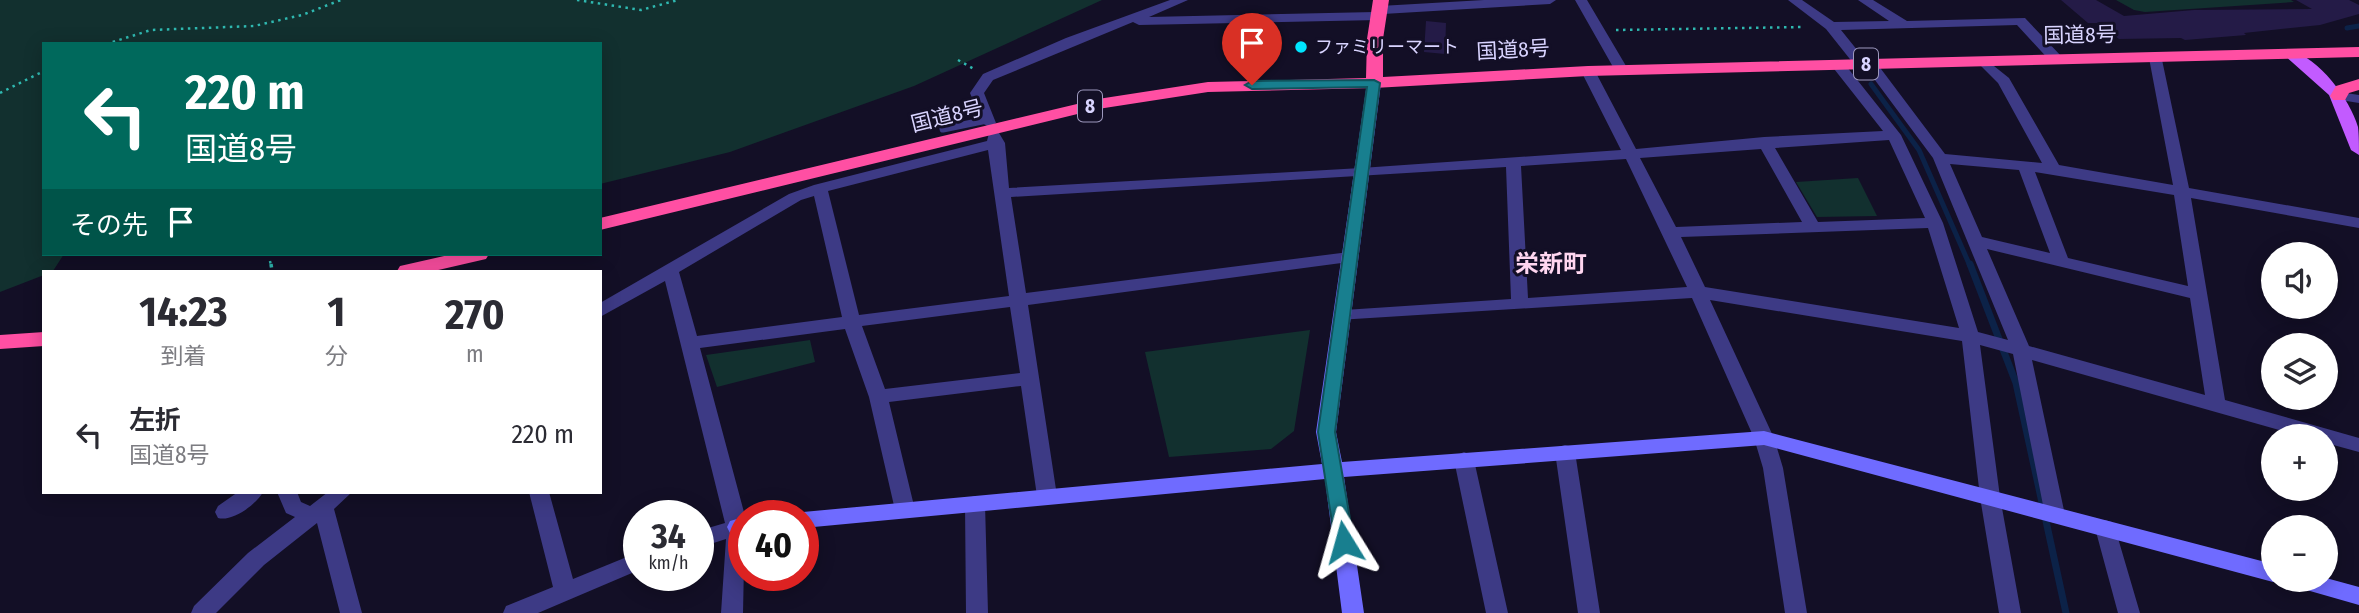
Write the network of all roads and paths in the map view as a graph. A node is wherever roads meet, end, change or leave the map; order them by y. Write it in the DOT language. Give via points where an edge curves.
graph roads {
  1 [pos="341,0"];
  2 [pos="577,0"];
  3 [pos="678,0"];
  4 [pos="1182,0"];
  5 [pos="1550,0"];
  6 [pos="1581,0"];
  7 [pos="1794,0"];
  8 [pos="1864,0"];
  9 [pos="1380,9"];
  10 [pos="1122,21"];
  11 [pos="1904,25"];
  12 [pos="1830,26"];
  13 [pos="1600,30"];
  14 [pos="112,42"];
  15 [pos="2359,52"];
  16 [pos="2290,54"];
  17 [pos="2156,58"];
  18 [pos="2057,60"];
  19 [pos="1984,61"];
  20 [pos="1866,64"];
  21 [pos="1838,65"];
  22 [pos="1588,71"];
  23 [pos="1622,71"];
  24 [pos="42,72"];
  25 [pos="1374,83"];
  26 [pos="2359,84"];
  27 [pos="0,93"];
  28 [pos="2339,96"];
  29 [pos="2359,99"];
  30 [pos="943,129"];
  31 [pos="992,130"];
  32 [pos="1894,135"];
  33 [pos="1764,142"];
  34 [pos="2359,150"];
  35 [pos="1631,151"];
  36 [pos="1940,158"];
  37 [pos="1513,160"];
  38 [pos="2025,166"];
  39 [pos="2053,169"];
  40 [pos="1362,173"];
  41 [pos="816,181"];
  42 [pos="1004,193"];
  43 [pos="2182,193"];
  44 [pos="1935,223"];
  45 [pos="2359,223"];
  46 [pos="602,224"];
  47 [pos="1812,225"];
  48 [pos="1671,232"];
  49 [pos="1976,242"];
  50 [pos="471,256"];
  51 [pos="1349,257"];
  52 [pos="270,261"];
  53 [pos="2061,261"];
  54 [pos="670,268"];
  55 [pos="272,270"];
  56 [pos="411,270"];
  57 [pos="1699,292"];
  58 [pos="2198,293"];
  59 [pos="1019,299"];
  60 [pos="1520,303"];
  61 [pos="602,310"];
  62 [pos="1344,316"];
  63 [pos="852,322"];
  64 [pos="1970,336"];
  65 [pos="42,339"];
  66 [pos="0,342"];
  67 [pos="690,343"];
  68 [pos="2021,349"];
  69 [pos="1031,378"];
  70 [pos="878,397"];
  71 [pos="2217,404"];
  72 [pos="1764,438"];
  73 [pos="2359,444"];
  74 [pos="1565,452"];
  75 [pos="1464,460"];
  76 [pos="1332,470"];
  77 [pos="250,494"];
  78 [pos="288,494"];
  79 [pos="339,494"];
  80 [pos="540,494"];
  81 [pos="1047,496"];
  82 [pos="1990,498"];
  83 [pos="733,500"];
  84 [pos="975,504"];
  85 [pos="317,510"];
  86 [pos="905,510"];
  87 [pos="225,512"];
  88 [pos="2055,515"];
  89 [pos="819,518"];
  90 [pos="2105,528"];
  91 [pos="623,567"];
  92 [pos="2261,570"];
  93 [pos="565,590"];
  94 [pos="2338,590"];
  95 [pos="734,591"];
  96 [pos="2359,596"];
  97 [pos="202,613"];
  98 [pos="351,613"];
  99 [pos="514,613"];
  100 [pos="732,613"];
  101 [pos="977,613"];
  102 [pos="1353,613"];
  103 [pos="1497,613"];
  104 [pos="1589,613"];
  105 [pos="1796,613"];
  106 [pos="2010,613"];
  107 [pos="2129,613"];
  1 -- 14 [label="path" via="273,22 151,30"];
  2 -- 3 [label="path" via="634,13"];
  4 -- 10 [label="street"];
  5 -- 9 [label="street"];
  6 -- 13 [label="street"];
  7 -- 12 [label="street"];
  8 -- 11 [label="street"];
  9 -- 10 [label="street"];
  9 -- 25 [label="highway"];
  10 -- 31 [label="street" via="988,77 977,93"];
  11 -- 12 [label="street"];
  11 -- 18 [label="street" via="2020,22"];
  12 -- 13 [label="path"];
  12 -- 20 [label="street"];
  13 -- 23 [label="street"];
  15 -- 16 [label="highway, 国道8号 / 8"];
  16 -- 17 [label="highway, 国道8号 / 8"];
  16 -- 28 [label="main road"];
  17 -- 18 [label="highway, 国道8号 / 8"];
  17 -- 43 [label="street"];
  18 -- 19 [label="highway, 国道8号 / 8"];
  19 -- 20 [label="highway, 国道8号 / 8"];
  19 -- 39 [label="street" via="2004,81"];
  20 -- 21 [label="highway, 国道8号 / 8"];
  20 -- 36 [label="street"];
  21 -- 23 [label="highway, 国道8号 / 8"];
  21 -- 32 [label="street"];
  22 -- 23 [label="highway, 国道8号 / 8"];
  22 -- 25 [label="highway, 国道8号 / 8"];
  22 -- 35 [label="street"];
  24 -- 27 [label="path"];
  25 -- 31 [label="highway" via="1343,94 1170,102"];
  25 -- 31 [label="highway" via="1320,72 1183,78 1097,92"];
  25 -- 40 [label="street"];
  25 -- 41 [label="highway, 国道8号 / 8" via="1273,83 1161,92 1098,104"];
  26 -- 28 [label="highway" via="2342,90"];
  28 -- 29 [label="street"];
  28 -- 34 [label="main road"];
  30 -- 31 [label="lane"];
  31 -- 41 [label="street"];
  31 -- 42 [label="street"];
  32 -- 33 [label="street"];
  32 -- 44 [label="street"];
  33 -- 35 [label="street"];
  33 -- 47 [label="street"];
  35 -- 37 [label="street"];
  35 -- 48 [label="street"];
  36 -- 38 [label="street"];
  36 -- 49 [label="street"];
  37 -- 40 [label="street"];
  37 -- 60 [label="street"];
  38 -- 39 [label="street"];
  38 -- 53 [label="street"];
  39 -- 43 [label="street"];
  40 -- 42 [label="street"];
  40 -- 51 [label="street"];
  41 -- 46 [label="highway, 国道8号 / 8" via="721,195"];
  41 -- 54 [label="street" via="796,197"];
  41 -- 63 [label="street"];
  42 -- 59 [label="street"];
  43 -- 45 [label="street"];
  43 -- 58 [label="street"];
  44 -- 47 [label="street"];
  44 -- 64 [label="street"];
  47 -- 48 [label="street"];
  48 -- 57 [label="street"];
  49 -- 53 [label="street"];
  49 -- 68 [label="street"];
  50 -- 56 [label="highway"];
  51 -- 59 [label="street"];
  51 -- 62 [label="street"];
  52 -- 55 [label="path"];
  53 -- 58 [label="street"];
  54 -- 61 [label="street"];
  54 -- 67 [label="street"];
  57 -- 60 [label="street"];
  57 -- 64 [label="street"];
  57 -- 72 [label="street"];
  58 -- 71 [label="street"];
  59 -- 63 [label="street"];
  59 -- 69 [label="street"];
  60 -- 62 [label="street"];
  62 -- 76 [label="street" via="1326,432"];
  63 -- 67 [label="street"];
  63 -- 70 [label="street"];
  64 -- 68 [label="street"];
  64 -- 82 [label="street"];
  65 -- 66 [label="highway"];
  67 -- 83 [label="street"];
  68 -- 71 [label="street"];
  68 -- 88 [label="street"];
  69 -- 70 [label="street"];
  69 -- 81 [label="street"];
  70 -- 86 [label="street"];
  71 -- 73 [label="street"];
  72 -- 74 [label="street"];
  72 -- 82 [label="street"];
  72 -- 105 [label="street"];
  74 -- 75 [label="street"];
  74 -- 104 [label="street"];
  75 -- 76 [label="street"];
  75 -- 103 [label="street"];
  76 -- 81 [label="street"];
  76 -- 102 [label="street"];
  77 -- 87 [label="street"];
  78 -- 85 [label="street" via="293,507"];
  79 -- 85 [label="street"];
  80 -- 93 [label="street"];
  81 -- 84 [label="street"];
  82 -- 88 [label="street"];
  82 -- 106 [label="street"];
  84 -- 86 [label="street"];
  84 -- 101 [label="street"];
  85 -- 97 [label="street" via="256,559"];
  85 -- 98 [label="street"];
  86 -- 89 [label="street"];
  88 -- 90 [label="street"];
  90 -- 92 [label="street"];
  90 -- 107 [label="street"];
  91 -- 93 [label="street"];
  93 -- 99 [label="street"];
  94 -- 96 [label="street"];
  95 -- 100 [label="street"];
}
